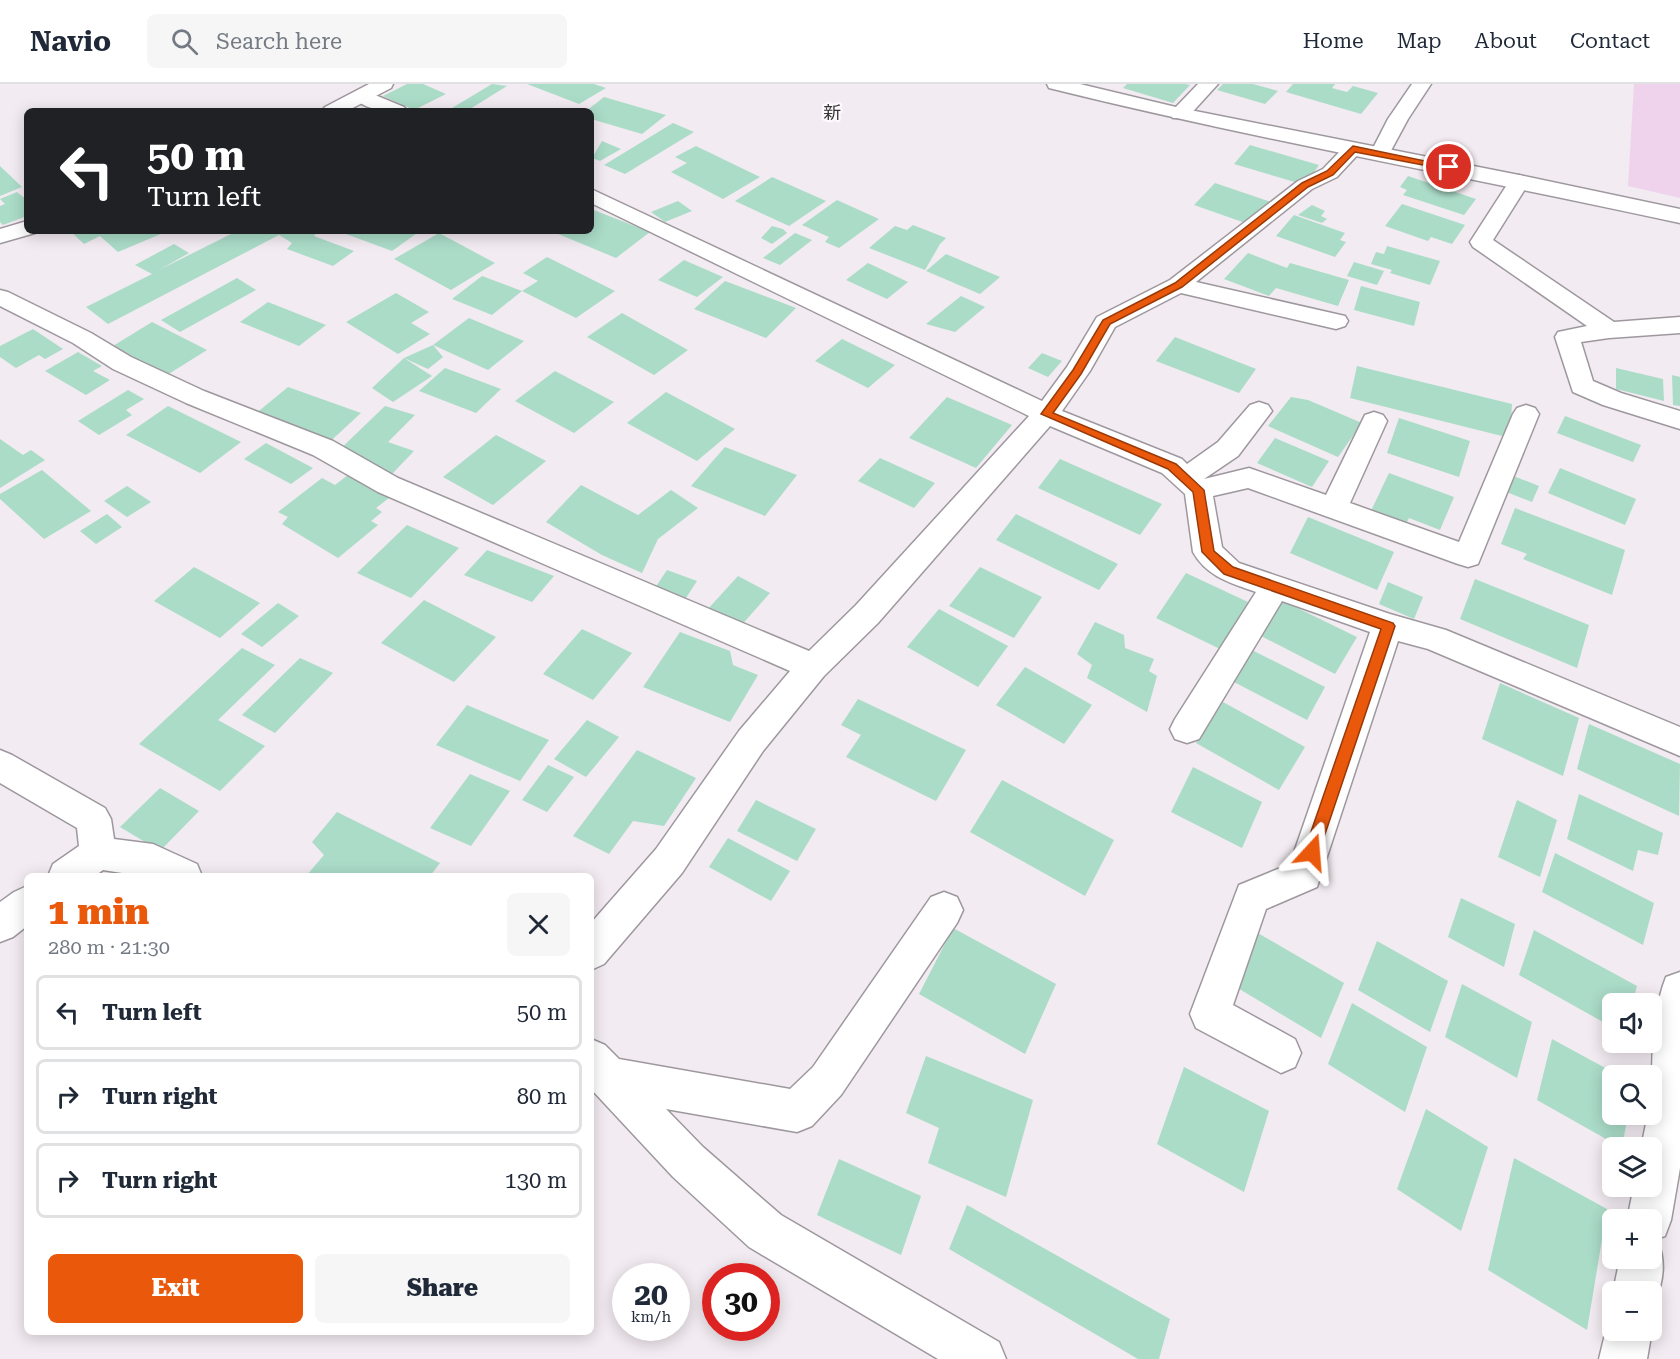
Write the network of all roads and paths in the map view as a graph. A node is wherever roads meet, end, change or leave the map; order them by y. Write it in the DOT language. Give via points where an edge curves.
graph roads {
  1 [pos="384,84"];
  2 [pos="1056,84"];
  3 [pos="1209,84"];
  4 [pos="1422,84"];
  5 [pos="363,96"];
  6 [pos="338,108"];
  7 [pos="390,108"];
  8 [pos="1180,114"];
  9 [pos="1353,149"];
  10 [pos="1380,154"];
  11 [pos="1519,181"];
  12 [pos="594,196"];
  13 [pos="1680,216"];
  14 [pos="24,229"];
  15 [pos="0,236"];
  16 [pos="1178,285"];
  17 [pos="0,297"];
  18 [pos="1336,321"];
  19 [pos="1680,325"];
  20 [pos="1609,330"];
  21 [pos="1259,411"];
  22 [pos="1046,414"];
  23 [pos="1526,414"];
  24 [pos="1680,420"];
  25 [pos="1374,421"];
  26 [pos="1192,484"];
  27 [pos="1334,508"];
  28 [pos="1275,587"];
  29 [pos="1388,626"];
  30 [pos="813,667"];
  31 [pos="1186,729"];
  32 [pos="1680,742"];
  33 [pos="0,765"];
  34 [pos="98,853"];
  35 [pos="70,873"];
  36 [pos="178,873"];
  37 [pos="24,906"];
  38 [pos="944,910"];
  39 [pos="0,924"];
  40 [pos="594,948"];
  41 [pos="1680,991"];
  42 [pos="1281,1053"];
  43 [pos="600,1068"];
  44 [pos="1651,1209"];
  45 [pos="1627,1341"];
  46 [pos="982,1359"];
  47 [pos="1623,1359"];
  1 -- 5 [label="street"];
  2 -- 8 [label="street"];
  3 -- 8 [label="street"];
  4 -- 10 [label="street"];
  5 -- 6 [label="street"];
  5 -- 7 [label="street"];
  8 -- 9 [label="street"];
  9 -- 10 [label="street"];
  9 -- 16 [label="street" via="1330,173 1305,185"];
  10 -- 11 [label="street"];
  11 -- 13 [label="street"];
  11 -- 20 [label="street" via="1481,242"];
  12 -- 22 [label="street"];
  14 -- 15 [label="street"];
  16 -- 18 [label="street"];
  16 -- 22 [label="street" via="1106,322"];
  17 -- 30 [label="street" via="122,363 323,448 388,485"];
  19 -- 20 [label="street"];
  20 -- 24 [label="street" via="1567,337 1582,386"];
  21 -- 26 [label="street"];
  22 -- 26 [label="street" via="1172,466"];
  22 -- 30 [label="street" via="867,614"];
  23 -- 27 [label="street" via="1468,556"];
  25 -- 27 [label="street"];
  26 -- 27 [label="street" via="1249,478"];
  26 -- 28 [label="street" via="1208,552 1229,571"];
  28 -- 29 [label="street"];
  28 -- 31 [label="street"];
  29 -- 32 [label="street" via="1435,639"];
  29 -- 42 [label="street" via="1304,875 1252,897 1210,1014"];
  30 -- 40 [label="street" via="751,741 669,861"];
  33 -- 34 [label="street" via="93,819"];
  34 -- 35 [label="street"];
  34 -- 36 [label="street" via="153,861"];
  37 -- 39 [label="street"];
  38 -- 43 [label="street" via="826,1082 797,1111"];
  41 -- 44 [label="street" via="1673,1089"];
  43 -- 46 [label="street" via="688,1162 765,1231"];
  45 -- 47 [label="street"];
}
